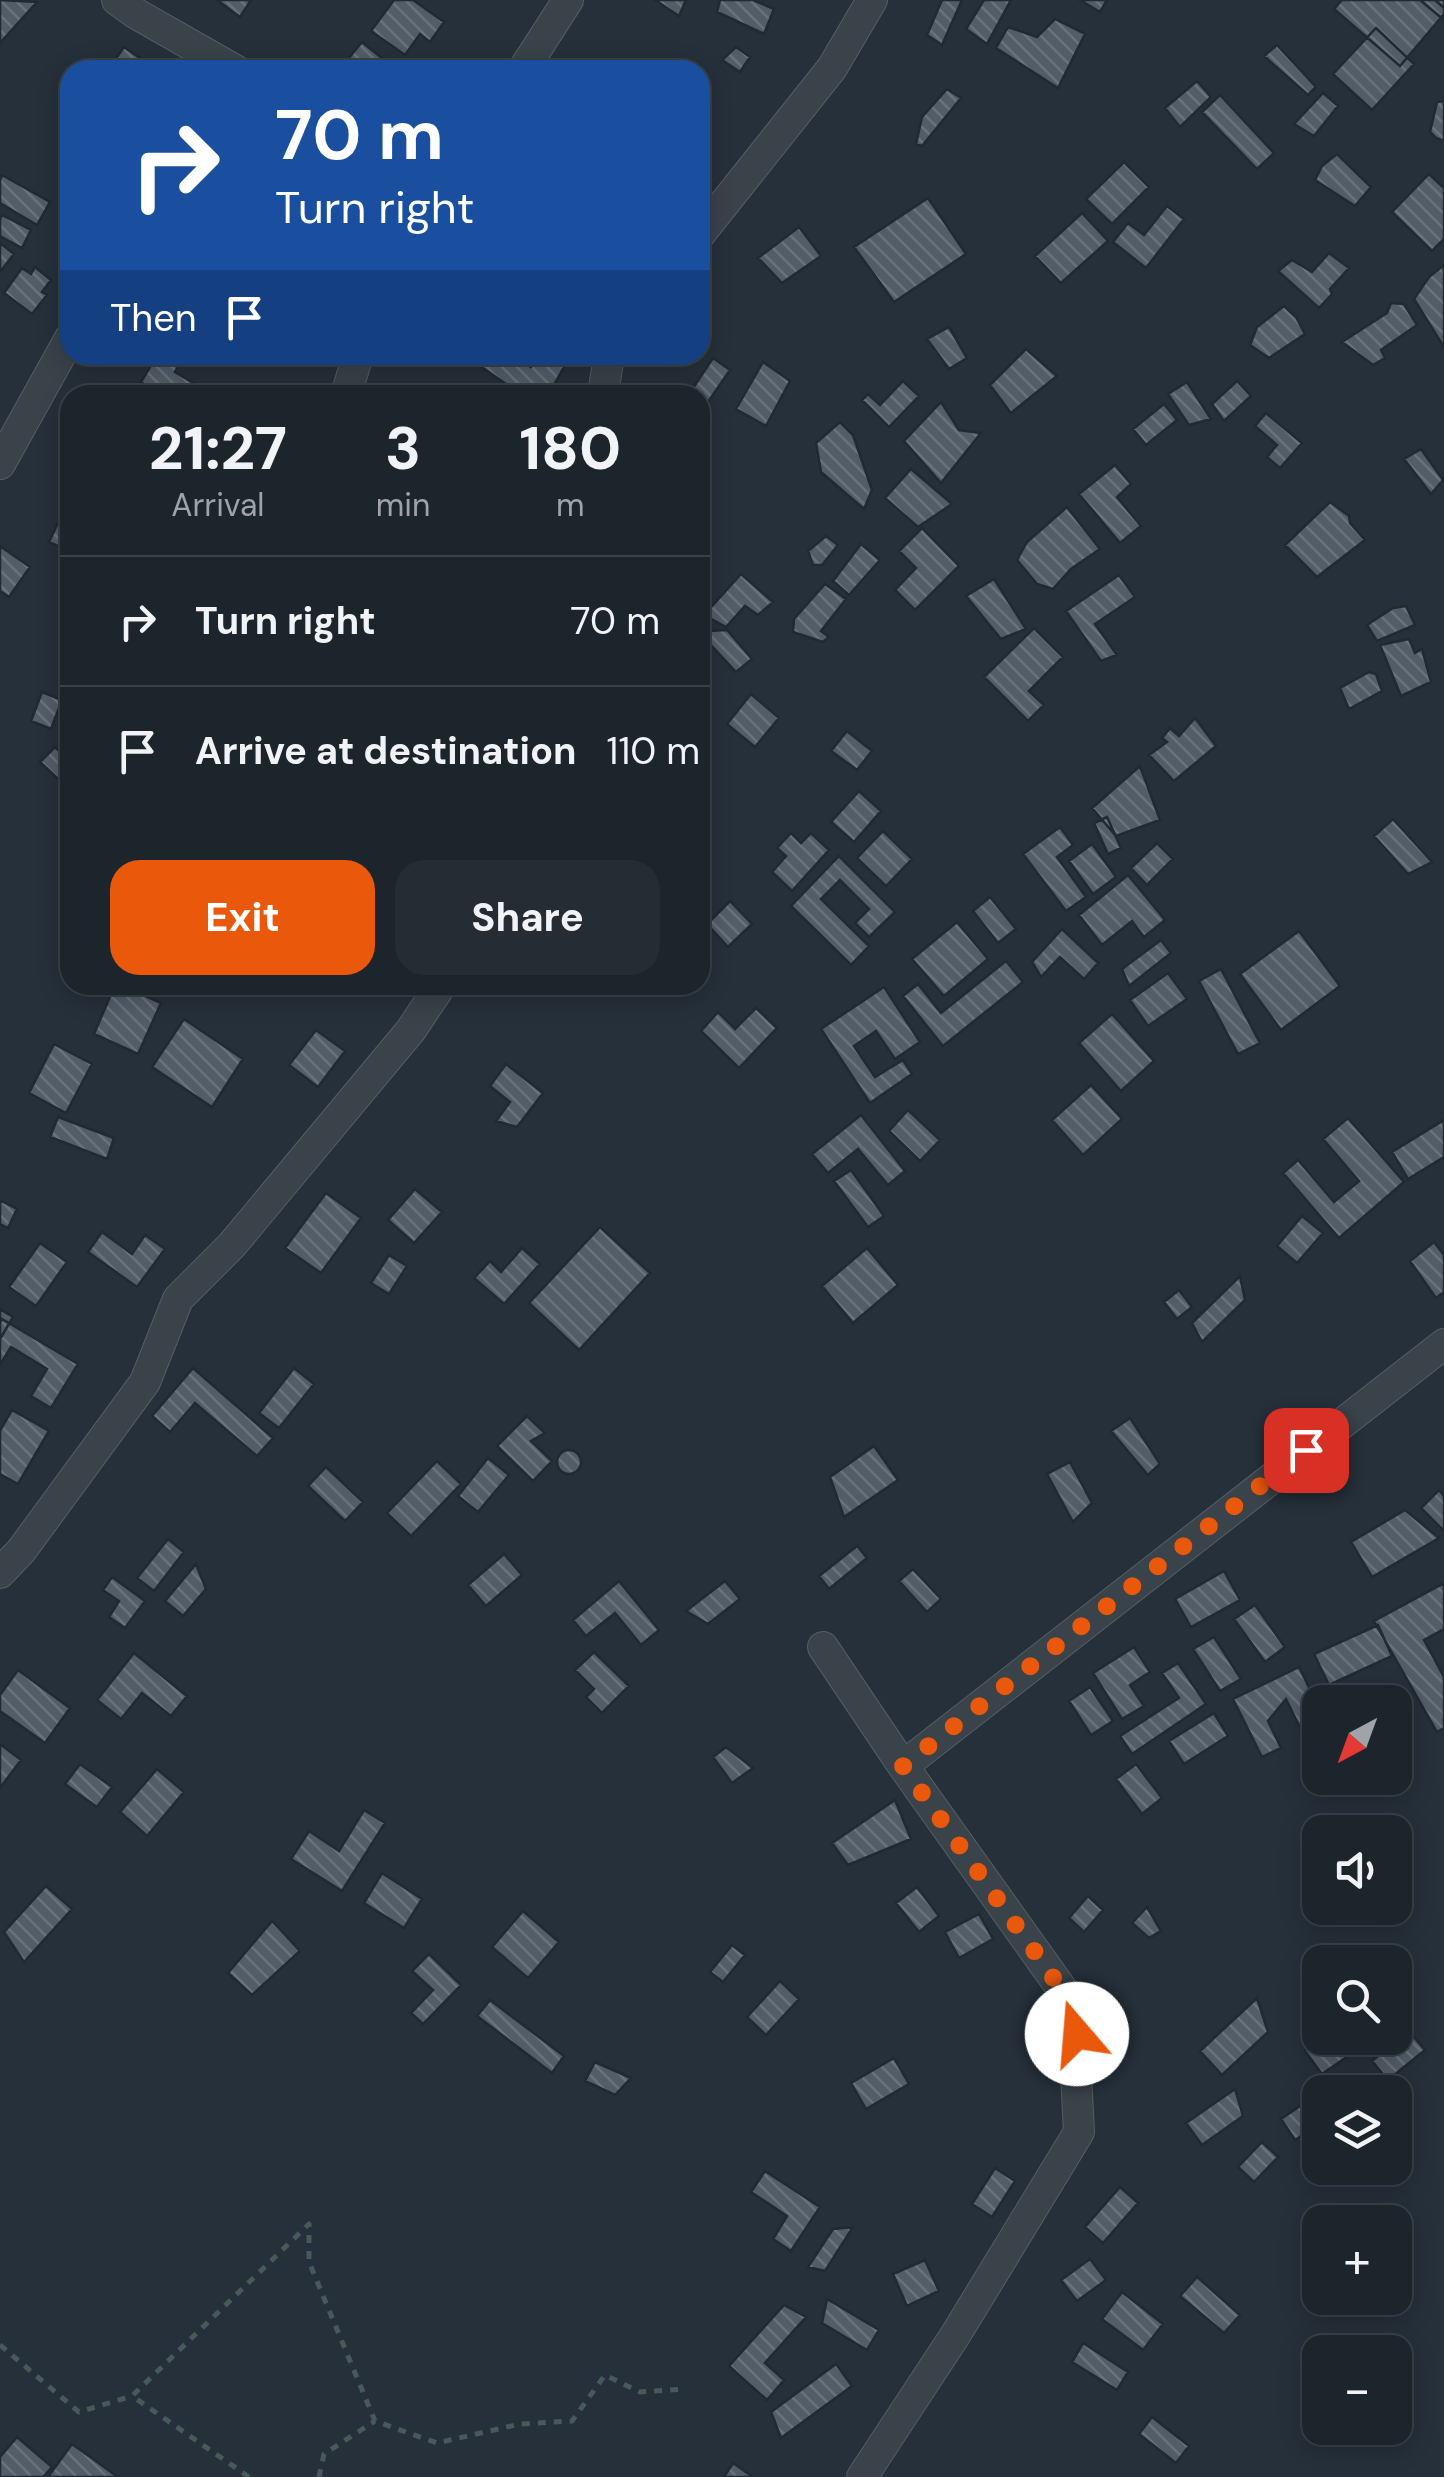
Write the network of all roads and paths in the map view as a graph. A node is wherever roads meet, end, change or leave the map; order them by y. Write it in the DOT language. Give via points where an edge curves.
graph roads {
  1 [pos="118,0"];
  2 [pos="568,0"];
  3 [pos="872,0"];
  4 [pos="197,60"];
  5 [pos="529,60"];
  6 [pos="710,221"];
  7 [pos="60,356"];
  8 [pos="0,464"];
  9 [pos="434,995"];
  10 [pos="1444,1344"];
  11 [pos="0,1573"];
  12 [pos="823,1647"];
  13 [pos="903,1766"];
  14 [pos="0,2345"];
  15 [pos="684,2389"];
  16 [pos="132,2396"];
  17 [pos="374,2421"];
  18 [pos="249,2477"];
  19 [pos="319,2477"];
  20 [pos="862,2477"];
  1 -- 4 [label="street"];
  2 -- 5 [label="street"];
  3 -- 6 [label="street" via="832,68"];
  7 -- 8 [label="street"];
  9 -- 11 [label="street" via="232,1245 178,1299 144,1382"];
  10 -- 13 [label="street"];
  12 -- 13 [label="street"];
  13 -- 20 [label="street" via="1079,2014 1079,2132"];
  14 -- 16 [label="path" via="79,2412"];
  15 -- 17 [label="path" via="640,2392 605,2375 572,2420 436,2443"];
  16 -- 17 [label="path" via="310,2224 309,2262"];
  16 -- 18 [label="path"];
  17 -- 19 [label="path" via="324,2454"];
}
